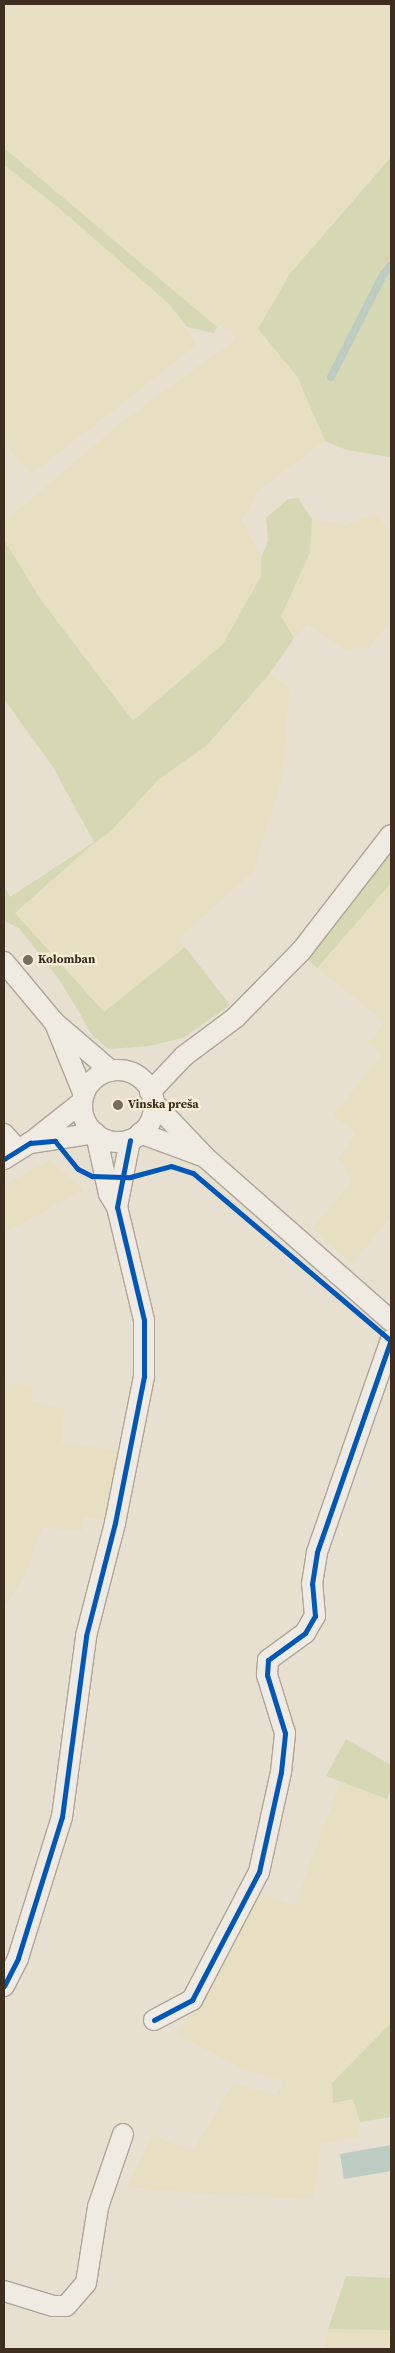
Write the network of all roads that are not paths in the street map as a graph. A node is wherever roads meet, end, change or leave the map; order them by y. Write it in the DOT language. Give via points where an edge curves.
graph roads {
  1 [pos="391,834"];
  2 [pos="4,962"];
  3 [pos="54,1022"];
  4 [pos="184,1056"];
  5 [pos="111,1071"];
  6 [pos="136,1076"];
  7 [pos="152,1097"];
  8 [pos="83,1098"];
  9 [pos="4,1134"];
  10 [pos="95,1134"];
  11 [pos="135,1137"];
  12 [pos="17,1151"];
  13 [pos="205,1158"];
  14 [pos="117,1207"];
  15 [pos="391,1321"];
  16 [pos="391,1340"];
  17 [pos="4,1986"];
  18 [pos="154,2020"];
  19 [pos="123,2134"];
  20 [pos="4,2292"];
  1 -- 4 [label="street" via="302,950 235,1018"];
  2 -- 3 [label="street"];
  3 -- 5 [label="street"];
  3 -- 8 [label="street"];
  4 -- 6 [label="street"];
  4 -- 7 [label="street"];
  5 -- 6 [label="street"];
  5 -- 8 [label="street" via="94,1079"];
  6 -- 7 [label="street"];
  7 -- 11 [label="street" via="150,1121"];
  7 -- 13 [label="street"];
  8 -- 10 [label="street" via="85,1122"];
  8 -- 12 [label="street"];
  9 -- 12 [label="street"];
  10 -- 11 [label="street" via="112,1142"];
  10 -- 12 [label="street"];
  10 -- 14 [label="street" via="109,1194"];
  11 -- 13 [label="street"];
  11 -- 14 [label="street"];
  13 -- 15 [label="street"];
  14 -- 17 [label="street" via="144,1320 144,1376 115,1523 86,1636 62,1817 18,1958"];
  16 -- 18 [label="street" via="317,1552 312,1584 315,1616 305,1633 268,1660 267,1675 285,1733 282,1772 259,1872 192,2000"];
  19 -- 20 [label="street" via="98,2207 86,2283 66,2306 53,2306"];
}
